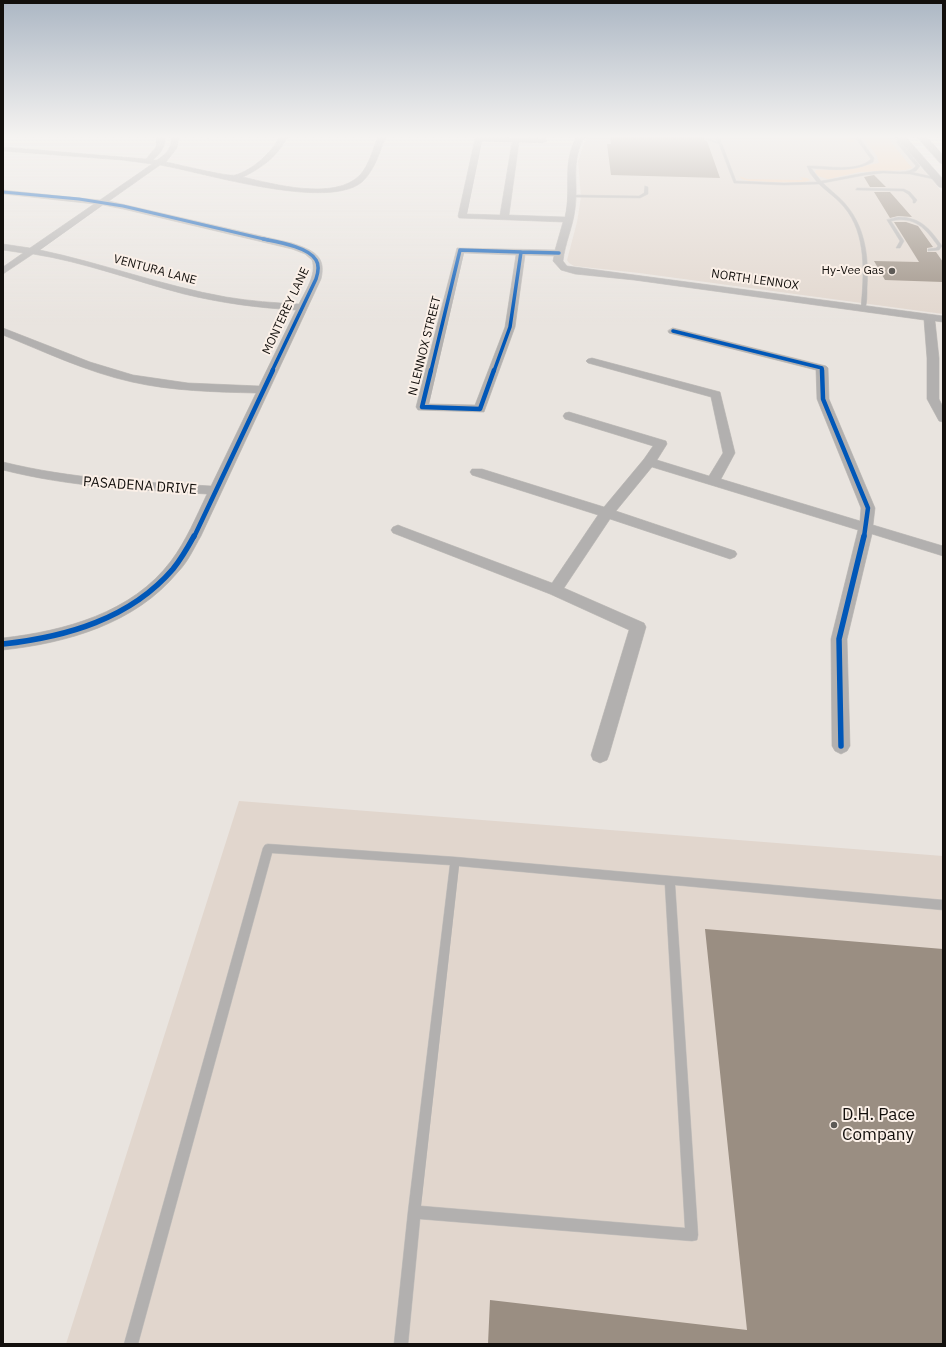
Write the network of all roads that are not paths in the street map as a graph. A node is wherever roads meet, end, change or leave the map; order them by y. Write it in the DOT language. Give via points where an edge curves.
graph roads {
  1 [pos="77,199"];
  2 [pos="106,199"];
  3 [pos="466,199"];
  4 [pos="507,199"];
  5 [pos="572,199"];
  6 [pos="837,199"];
  7 [pos="914,199"];
  8 [pos="89,200"];
  9 [pos="101,202"];
  10 [pos="914,202"];
  11 [pos="76,209"];
  12 [pos="504,217"];
  13 [pos="568,220"];
  14 [pos="29,247"];
  15 [pos="898,247"];
  16 [pos="930,250"];
  17 [pos="5,251"];
  18 [pos="520,252"];
  19 [pos="559,253"];
  20 [pos="3,271"];
  21 [pos="301,307"];
  22 [pos="863,308"];
  23 [pos="929,317"];
  24 [pos="943,319"];
  25 [pos="3,331"];
  26 [pos="673,331"];
  27 [pos="592,361"];
  28 [pos="938,370"];
  29 [pos="262,390"];
  30 [pos="569,416"];
  31 [pos="943,418"];
  32 [pos="649,462"];
  33 [pos="3,466"];
  34 [pos="477,472"];
  35 [pos="713,481"];
  36 [pos="215,490"];
  37 [pos="607,513"];
  38 [pos="866,528"];
  39 [pos="398,530"];
  40 [pos="943,552"];
  41 [pos="730,554"];
  42 [pos="555,590"];
  43 [pos="3,644"];
  44 [pos="841,746"];
  45 [pos="600,755"];
  46 [pos="455,861"];
  47 [pos="670,880"];
  48 [pos="943,905"];
  49 [pos="414,1212"];
  50 [pos="131,1344"];
  51 [pos="401,1344"];
  1 -- 8 [label="street, MONTEREY LANE"];
  2 -- 9 [label="street"];
  3 -- 12 [label="street" via="462,216"];
  4 -- 12 [label="street"];
  5 -- 13 [label="street"];
  6 -- 22 [label="lane" via="846,207 860,233 864,257"];
  7 -- 10 [label="lane"];
  8 -- 9 [label="street, MONTEREY LANE"];
  8 -- 11 [label="street"];
  9 -- 14 [label="street"];
  9 -- 21 [label="street, MONTEREY LANE" via="289,245 308,252 318,263 318,273"];
  12 -- 13 [label="street"];
  13 -- 19 [label="street"];
  14 -- 17 [label="street, VENTURA LANE"];
  14 -- 20 [label="street"];
  14 -- 21 [label="street, VENTURA LANE" via="181,291 262,306"];
  15 -- 16 [label="lane" via="902,241 889,220 911,219 922,224 940,246"];
  18 -- 18 [label="street, N LENNOX STREET" via="510,326 480,409 422,408 460,250"];
  18 -- 19 [label="street, N LENNOX STREET"];
  19 -- 22 [label="street, NORTH LENNOX" via="558,261 564,268 575,271"];
  21 -- 29 [label="street, MONTEREY LANE"];
  22 -- 23 [label="street, NORTH LENNOX"];
  23 -- 24 [label="street, NORTH LENNOX"];
  23 -- 28 [label="street"];
  25 -- 29 [label="street" via="79,362 135,379 178,386"];
  26 -- 38 [label="street" via="822,368 823,399 868,508"];
  27 -- 35 [label="street" via="716,395 729,453"];
  28 -- 31 [label="street" via="932,399"];
  29 -- 36 [label="street, MONTEREY LANE"];
  30 -- 32 [label="street" via="661,444"];
  32 -- 35 [label="street"];
  32 -- 37 [label="street"];
  33 -- 36 [label="street, PASADENA DRIVE" via="79,482"];
  34 -- 37 [label="street"];
  35 -- 38 [label="street"];
  36 -- 43 [label="street, PASADENA DRIVE" via="183,556 158,584 140,598 107,617 76,630 26,642"];
  37 -- 41 [label="street"];
  37 -- 42 [label="street"];
  38 -- 40 [label="street"];
  38 -- 44 [label="street" via="838,639"];
  39 -- 42 [label="street"];
  42 -- 45 [label="street" via="638,628"];
  46 -- 47 [label="lane"];
  46 -- 49 [label="lane"];
  46 -- 50 [label="lane" via="268,848"];
  47 -- 48 [label="lane"];
  47 -- 49 [label="lane" via="692,1235"];
  49 -- 51 [label="lane"];
}
